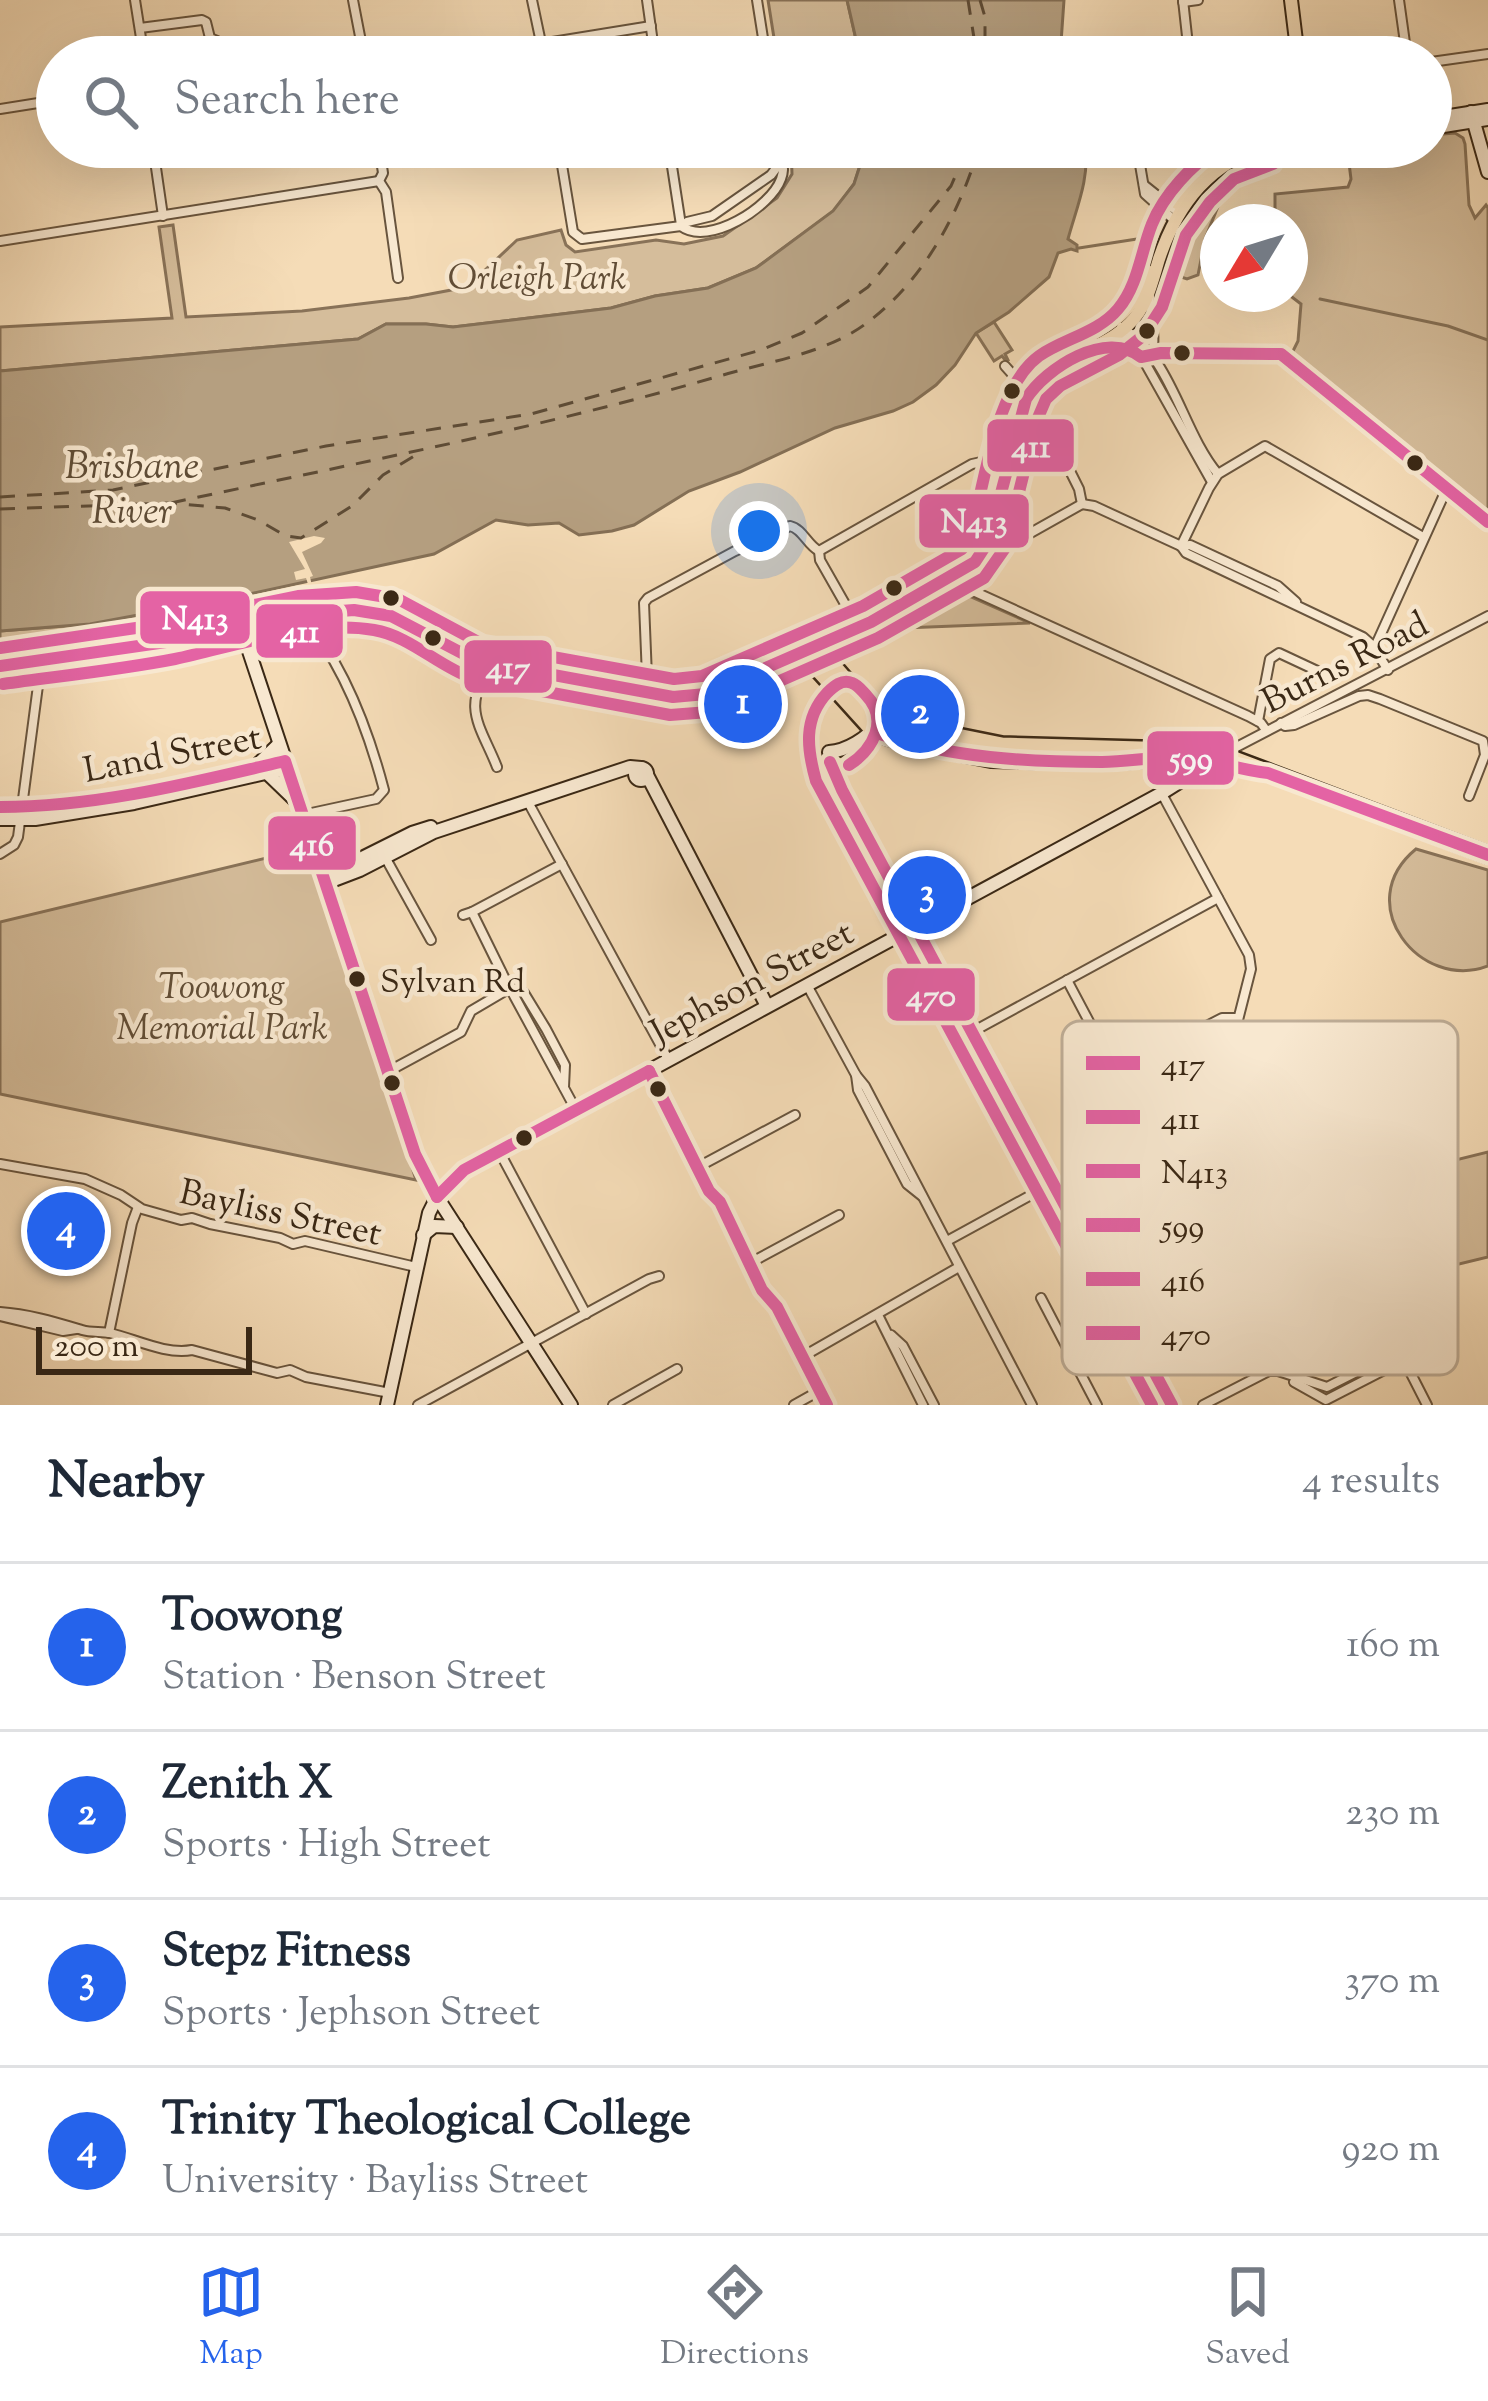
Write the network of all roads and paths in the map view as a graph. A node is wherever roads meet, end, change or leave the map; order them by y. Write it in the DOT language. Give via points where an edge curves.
graph roads {
  1 [pos="136,0"];
  2 [pos="353,0"];
  3 [pos="532,0"];
  4 [pos="647,0"];
  5 [pos="757,0"];
  6 [pos="1198,0"];
  7 [pos="1292,0"];
  8 [pos="1400,0"];
  9 [pos="1183,1"];
  10 [pos="651,26"];
  11 [pos="140,28"];
  12 [pos="141,36"];
  13 [pos="210,36"];
  14 [pos="360,36"];
  15 [pos="539,36"];
  16 [pos="589,36"];
  17 [pos="653,36"];
  18 [pos="763,36"];
  19 [pos="1187,36"];
  20 [pos="1296,36"];
  21 [pos="1404,36"];
  22 [pos="1488,55"];
  23 [pos="1452,59"];
  24 [pos="36,103"];
  25 [pos="0,109"];
  26 [pos="1480,116"];
  27 [pos="156,168"];
  28 [pos="381,168"];
  29 [pos="563,168"];
  30 [pos="672,168"];
  31 [pos="776,168"];
  32 [pos="781,168"];
  33 [pos="1140,168"];
  34 [pos="1204,168"];
  35 [pos="1219,168"];
  36 [pos="1488,172"];
  37 [pos="379,181"];
  38 [pos="1174,214"];
  39 [pos="164,216"];
  40 [pos="681,226"];
  41 [pos="0,241"];
  42 [pos="398,278"];
  43 [pos="1152,281"];
  44 [pos="1118,329"];
  45 [pos="1084,352"];
  46 [pos="1144,355"];
  47 [pos="1005,366"];
  48 [pos="1022,385"];
  49 [pos="1042,415"];
  50 [pos="1001,466"];
  51 [pos="1215,478"];
  52 [pos="1447,488"];
  53 [pos="1082,504"];
  54 [pos="1488,522"];
  55 [pos="983,536"];
  56 [pos="1423,537"];
  57 [pos="1181,546"];
  58 [pos="819,551"];
  59 [pos="944,578"];
  60 [pos="327,612"];
  61 [pos="302,615"];
  62 [pos="1488,616"];
  63 [pos="853,618"];
  64 [pos="240,622"];
  65 [pos="322,641"];
  66 [pos="809,647"];
  67 [pos="1374,648"];
  68 [pos="0,655"];
  69 [pos="34,661"];
  70 [pos="477,661"];
  71 [pos="495,664"];
  72 [pos="0,666"];
  73 [pos="1388,670"];
  74 [pos="1326,675"];
  75 [pos="482,680"];
  76 [pos="646,686"];
  77 [pos="860,715"];
  78 [pos="1258,721"];
  79 [pos="1281,722"];
  80 [pos="880,726"];
  81 [pos="1264,732"];
  82 [pos="279,744"];
  83 [pos="844,748"];
  84 [pos="1224,754"];
  85 [pos="829,757"];
  86 [pos="1171,757"];
  87 [pos="286,765"];
  88 [pos="497,767"];
  89 [pos="260,771"];
  90 [pos="1168,789"];
  91 [pos="1468,796"];
  92 [pos="529,802"];
  93 [pos="0,807"];
  94 [pos="300,809"];
  95 [pos="21,814"];
  96 [pos="0,819"];
  97 [pos="383,853"];
  98 [pos="0,854"];
  99 [pos="1488,855"];
  100 [pos="562,864"];
  101 [pos="324,878"];
  102 [pos="1218,898"];
  103 [pos="915,926"];
  104 [pos="431,940"];
  105 [pos="1067,980"];
  106 [pos="808,985"];
  107 [pos="510,988"];
  108 [pos="767,1006"];
  109 [pos="1238,1018"];
  110 [pos="1088,1021"];
  111 [pos="1216,1021"];
  112 [pos="1237,1021"];
  113 [pos="972,1032"];
  114 [pos="669,1060"];
  115 [pos="389,1071"];
  116 [pos="649,1071"];
  117 [pos="576,1110"];
  118 [pos="795,1115"];
  119 [pos="499,1151"];
  120 [pos="0,1164"];
  121 [pos="698,1167"];
  122 [pos="1053,1183"];
  123 [pos="437,1197"];
  124 [pos="1062,1199"];
  125 [pos="138,1208"];
  126 [pos="838,1215"];
  127 [pos="458,1227"];
  128 [pos="423,1234"];
  129 [pos="946,1241"];
  130 [pos="750,1263"];
  131 [pos="416,1267"];
  132 [pos="959,1267"];
  133 [pos="659,1276"];
  134 [pos="1041,1298"];
  135 [pos="0,1314"];
  136 [pos="586,1314"];
  137 [pos="878,1315"];
  138 [pos="109,1333"];
  139 [pos="890,1334"];
  140 [pos="1062,1338"];
  141 [pos="531,1343"];
  142 [pos="802,1357"];
  143 [pos="677,1370"];
  144 [pos="1081,1375"];
  145 [pos="1262,1375"];
  146 [pos="1285,1375"];
  147 [pos="1375,1375"];
  148 [pos="1412,1375"];
  149 [pos="820,1391"];
  150 [pos="388,1399"];
  151 [pos="1169,1399"];
  152 [pos="418,1405"];
  153 [pos="571,1405"];
  154 [pos="613,1405"];
  155 [pos="794,1405"];
  156 [pos="827,1405"];
  157 [pos="923,1405"];
  158 [pos="934,1405"];
  159 [pos="1032,1405"];
  160 [pos="1097,1405"];
  161 [pos="1156,1405"];
  162 [pos="1203,1405"];
  163 [pos="1427,1405"];
  1 -- 11 [label="street"];
  2 -- 14 [label="street"];
  3 -- 15 [label="street"];
  4 -- 10 [label="street"];
  5 -- 18 [label="street"];
  6 -- 9 [label="street"];
  7 -- 20 [label="main road"];
  8 -- 21 [label="street"];
  9 -- 19 [label="street"];
  10 -- 16 [label="street"];
  10 -- 17 [label="street"];
  11 -- 12 [label="street"];
  11 -- 13 [label="street" via="202,20"];
  22 -- 23 [label="street"];
  24 -- 25 [label="street"];
  26 -- 36 [label="main road"];
  27 -- 39 [label="street"];
  28 -- 37 [label="street"];
  29 -- 40 [label="street" via="575,236"];
  30 -- 40 [label="street"];
  31 -- 40 [label="street" via="712,216"];
  32 -- 40 [label="street" via="766,199 718,231"];
  33 -- 38 [label="street" via="1149,199"];
  34 -- 38 [label="main road"];
  35 -- 38 [label="main road"];
  37 -- 39 [label="street"];
  37 -- 42 [label="street"];
  38 -- 43 [label="main road"];
  38 -- 44 [label="main road"];
  39 -- 41 [label="street"];
  43 -- 44 [label="main road" via="1141,310"];
  43 -- 46 [label="street" via="1154,343"];
  44 -- 45 [label="main road"];
  44 -- 46 [label="street"];
  44 -- 48 [label="main road" via="1044,363"];
  45 -- 46 [label="street"];
  45 -- 50 [label="main road" via="1031,389"];
  46 -- 51 [label="street"];
  46 -- 52 [label="street" via="1281,354"];
  47 -- 48 [label="street"];
  48 -- 50 [label="main road" via="1006,420"];
  49 -- 53 [label="street"];
  50 -- 55 [label="main road"];
  50 -- 58 [label="street" via="972,464"];
  51 -- 56 [label="street" via="1269,447"];
  51 -- 57 [label="street"];
  52 -- 54 [label="street"];
  52 -- 56 [label="street"];
  53 -- 55 [label="street" via="1022,535"];
  53 -- 57 [label="street"];
  55 -- 59 [label="main road"];
  56 -- 67 [label="street"];
  57 -- 67 [label="street"];
  58 -- 63 [label="street"];
  58 -- 76 [label="street" via="786,528 645,600"];
  59 -- 63 [label="main road"];
  59 -- 66 [label="main road"];
  59 -- 78 [label="street"];
  60 -- 61 [label="highway"];
  60 -- 65 [label="street"];
  60 -- 70 [label="highway" via="389,614"];
  61 -- 64 [label="highway"];
  61 -- 65 [label="street"];
  62 -- 73 [label="street, Burns Road"];
  63 -- 66 [label="main road"];
  64 -- 68 [label="highway"];
  64 -- 69 [label="highway"];
  64 -- 76 [label="highway" via="335,602 382,603 477,648"];
  64 -- 82 [label="main road"];
  65 -- 94 [label="street" via="364,722 384,790 376,799"];
  66 -- 76 [label="highway" via="702,683"];
  66 -- 77 [label="highway"];
  66 -- 80 [label="highway"];
  67 -- 73 [label="street"];
  69 -- 72 [label="highway"];
  69 -- 95 [label="street" via="39,678"];
  70 -- 71 [label="highway"];
  70 -- 75 [label="street"];
  71 -- 75 [label="street"];
  71 -- 76 [label="highway"];
  73 -- 79 [label="street, Burns Road"];
  74 -- 78 [label="street" via="1274,655"];
  75 -- 88 [label="street" via="475,721"];
  77 -- 80 [label="highway"];
  77 -- 83 [label="main road"];
  78 -- 81 [label="street"];
  79 -- 81 [label="street, Burns Road"];
  79 -- 91 [label="street" via="1293,725 1363,695 1380,699 1484,742"];
  80 -- 83 [label="main road"];
  80 -- 84 [label="highway" via="1002,745"];
  80 -- 85 [label="main road" via="872,742 840,760"];
  80 -- 86 [label="highway" via="901,741 991,759"];
  81 -- 84 [label="street, Burns Road"];
  82 -- 87 [label="main road"];
  82 -- 89 [label="main road"];
  83 -- 85 [label="main road"];
  84 -- 86 [label="highway"];
  84 -- 90 [label="main road, Jephson Street"];
  84 -- 99 [label="highway"];
  85 -- 103 [label="main road"];
  86 -- 90 [label="main road" via="1177,772"];
  87 -- 89 [label="main road, Land Street"];
  87 -- 94 [label="main road"];
  89 -- 94 [label="main road"];
  89 -- 95 [label="main road, Land Street" via="141,802"];
  90 -- 102 [label="street"];
  90 -- 103 [label="main road, Jephson Street"];
  92 -- 97 [label="main road" via="423,829"];
  92 -- 100 [label="street"];
  92 -- 108 [label="main road" via="630,767 641,775"];
  93 -- 95 [label="main road, Land Street"];
  94 -- 101 [label="main road"];
  95 -- 96 [label="main road, Land Street"];
  95 -- 98 [label="street" via="16,842"];
  97 -- 101 [label="main road"];
  97 -- 104 [label="street"];
  100 -- 107 [label="street" via="468,914"];
  100 -- 114 [label="street"];
  101 -- 115 [label="main road"];
  102 -- 105 [label="street"];
  102 -- 109 [label="street" via="1251,962"];
  103 -- 106 [label="main road, Jephson Street"];
  103 -- 113 [label="main road"];
  105 -- 110 [label="street"];
  105 -- 113 [label="street"];
  106 -- 108 [label="main road, Jephson Street"];
  106 -- 129 [label="street"];
  107 -- 115 [label="street" via="472,1010 459,1033"];
  107 -- 117 [label="street" via="524,993 546,1029"];
  108 -- 114 [label="main road, Jephson Street"];
  109 -- 111 [label="street"];
  109 -- 112 [label="street"];
  113 -- 122 [label="main road"];
  114 -- 116 [label="main road, Jephson Street"];
  115 -- 123 [label="main road"];
  116 -- 117 [label="main road, Jephson Street"];
  116 -- 121 [label="street"];
  117 -- 119 [label="main road, Jephson Street"];
  118 -- 121 [label="street"];
  119 -- 123 [label="main road, Jephson Street"];
  119 -- 136 [label="street"];
  120 -- 125 [label="street, Bayliss Street" via="85,1179"];
  121 -- 130 [label="street"];
  122 -- 124 [label="main road"];
  122 -- 129 [label="street"];
  123 -- 127 [label="main road"];
  123 -- 128 [label="main road"];
  125 -- 131 [label="street, Bayliss Street"];
  125 -- 138 [label="street"];
  126 -- 130 [label="street"];
  127 -- 128 [label="main road"];
  127 -- 141 [label="main road"];
  128 -- 131 [label="main road"];
  129 -- 132 [label="street"];
  130 -- 142 [label="street"];
  131 -- 150 [label="main road"];
  132 -- 137 [label="street"];
  132 -- 159 [label="street"];
  133 -- 136 [label="street"];
  134 -- 140 [label="street"];
  135 -- 138 [label="street"];
  136 -- 141 [label="street"];
  137 -- 139 [label="street"];
  137 -- 142 [label="street"];
  138 -- 150 [label="street"];
  139 -- 157 [label="street"];
  139 -- 158 [label="street"];
  141 -- 152 [label="street"];
  141 -- 153 [label="main road"];
  142 -- 149 [label="street"];
  143 -- 154 [label="street"];
  144 -- 160 [label="street"];
  145 -- 162 [label="street"];
  146 -- 147 [label="street" via="1327,1400"];
  148 -- 163 [label="street"];
  149 -- 155 [label="street"];
  149 -- 156 [label="street"];
  151 -- 161 [label="main road"];
}
